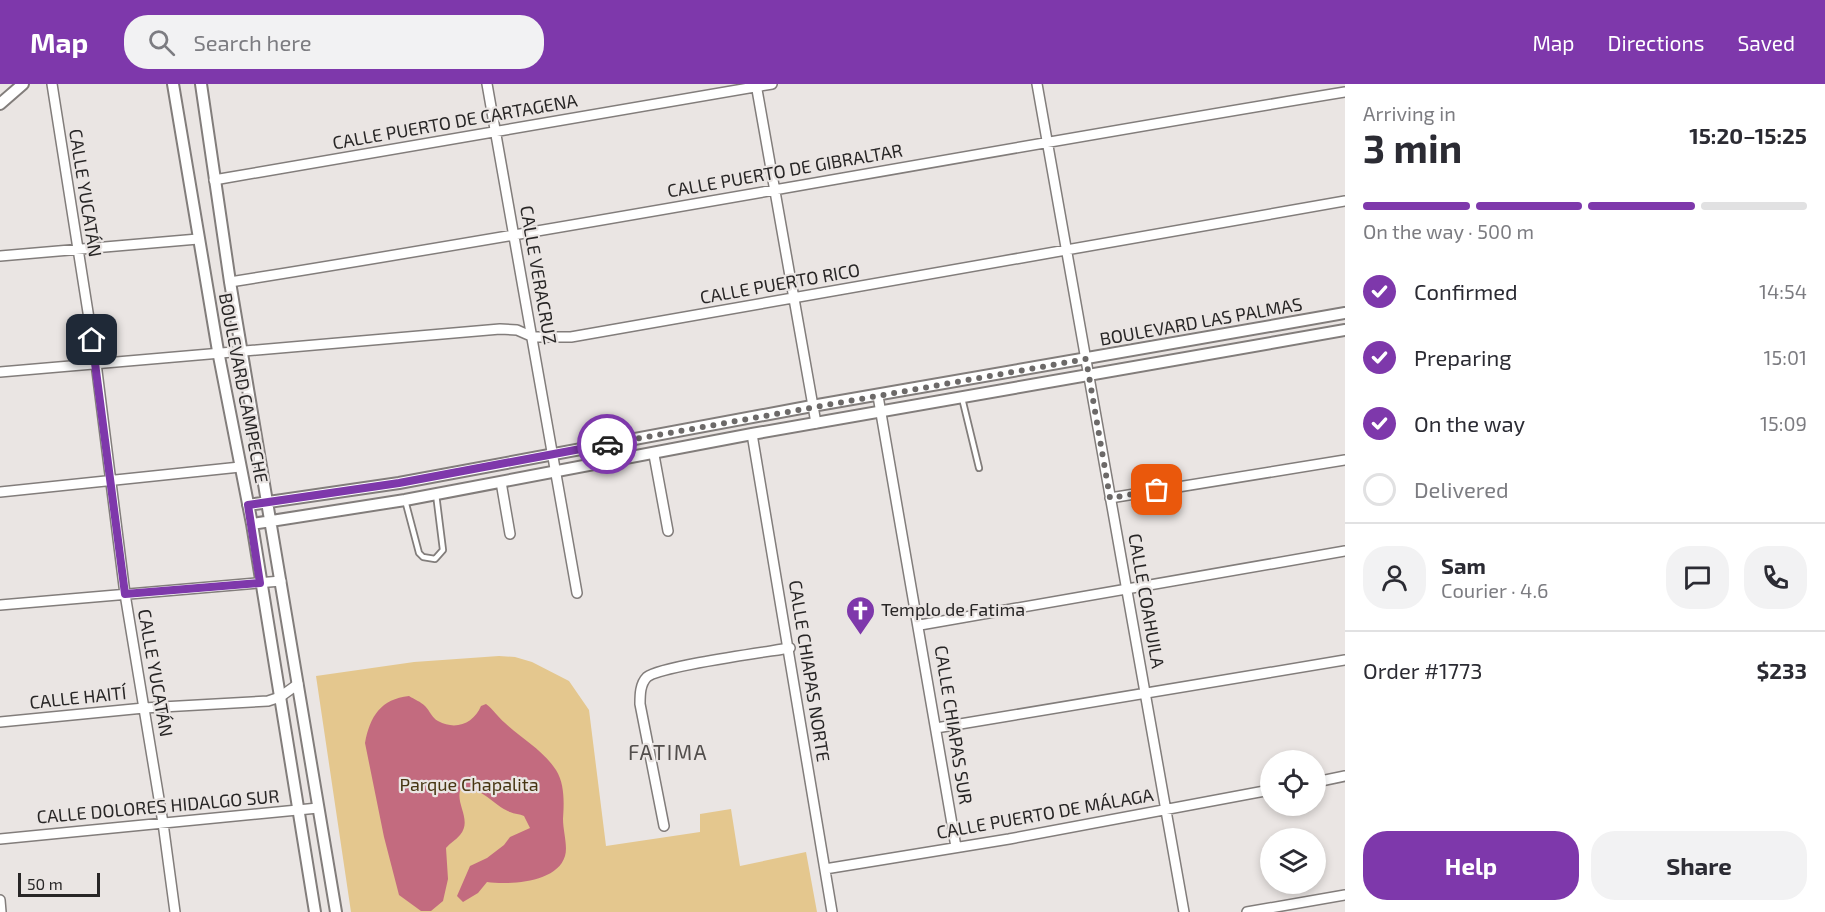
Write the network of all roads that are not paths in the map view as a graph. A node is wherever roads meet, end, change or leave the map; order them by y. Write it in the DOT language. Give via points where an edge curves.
graph roads {
  1 [pos="12,84"];
  2 [pos="23,84"];
  3 [pos="52,84"];
  4 [pos="186,84"];
  5 [pos="487,84"];
  6 [pos="772,84"];
  7 [pos="1037,84"];
  8 [pos="756,85"];
  9 [pos="198,86"];
  10 [pos="174,89"];
  11 [pos="1345,92"];
  12 [pos="0,104"];
  13 [pos="495,132"];
  14 [pos="1047,141"];
  15 [pos="214,180"];
  16 [pos="774,190"];
  17 [pos="1345,201"];
  18 [pos="515,237"];
  19 [pos="198,239"];
  20 [pos="77,249"];
  21 [pos="1067,249"];
  22 [pos="0,256"];
  23 [pos="230,282"];
  24 [pos="793,298"];
  25 [pos="1345,313"];
  26 [pos="1345,330"];
  27 [pos="533,337"];
  28 [pos="242,350"];
  29 [pos="218,351"];
  30 [pos="1086,359"];
  31 [pos="96,363"];
  32 [pos="0,372"];
  33 [pos="1089,375"];
  34 [pos="878,396"];
  35 [pos="962,398"];
  36 [pos="812,406"];
  37 [pos="881,412"];
  38 [pos="816,423"];
  39 [pos="752,434"];
  40 [pos="553,454"];
  41 [pos="654,455"];
  42 [pos="1345,460"];
  43 [pos="240,467"];
  44 [pos="979,468"];
  45 [pos="556,471"];
  46 [pos="109,480"];
  47 [pos="501,482"];
  48 [pos="0,492"];
  49 [pos="435,494"];
  50 [pos="1110,498"];
  51 [pos="405,500"];
  52 [pos="268,502"];
  53 [pos="248,505"];
  54 [pos="271,520"];
  55 [pos="252,524"];
  56 [pos="668,531"];
  57 [pos="510,534"];
  58 [pos="1345,550"];
  59 [pos="281,581"];
  60 [pos="260,583"];
  61 [pos="1127,587"];
  62 [pos="577,593"];
  63 [pos="125,594"];
  64 [pos="0,605"];
  65 [pos="920,625"];
  66 [pos="790,648"];
  67 [pos="1345,660"];
  68 [pos="298,684"];
  69 [pos="1145,694"];
  70 [pos="280,697"];
  71 [pos="144,708"];
  72 [pos="0,723"];
  73 [pos="936,728"];
  74 [pos="1345,776"];
  75 [pos="1326,780"];
  76 [pos="1260,792"];
  77 [pos="318,808"];
  78 [pos="1166,810"];
  79 [pos="299,811"];
  80 [pos="163,823"];
  81 [pos="664,826"];
  82 [pos="0,839"];
  83 [pos="956,847"];
  84 [pos="825,869"];
  85 [pos="1345,895"];
  86 [pos="0,900"];
  87 [pos="1,912"];
  88 [pos="175,912"];
  89 [pos="315,912"];
  90 [pos="336,912"];
  91 [pos="832,912"];
  92 [pos="1184,912"];
  93 [pos="1247,912"];
  1 -- 12 [label="street"];
  2 -- 12 [label="street"];
  3 -- 20 [label="street, CALLE YUCATÁN"];
  4 -- 10 [label="street"];
  5 -- 13 [label="street, CALLE VERACRUZ"];
  6 -- 8 [label="street, CALLE PUERTO DE CARTAGENA"];
  7 -- 14 [label="street, CALLE COAHUILA"];
  8 -- 13 [label="street, CALLE PUERTO DE CARTAGENA"];
  8 -- 16 [label="street"];
  9 -- 15 [label="street, BOULEVARD CAMPECHE"];
  10 -- 19 [label="street, BOULEVARD CAMPECHE"];
  11 -- 14 [label="street, CALLE PUERTO DE GIBRALTAR"];
  13 -- 15 [label="street, CALLE PUERTO DE CARTAGENA"];
  13 -- 18 [label="street, CALLE VERACRUZ"];
  14 -- 16 [label="street, CALLE PUERTO DE GIBRALTAR"];
  14 -- 21 [label="street, CALLE COAHUILA"];
  15 -- 23 [label="street, BOULEVARD CAMPECHE"];
  16 -- 18 [label="street, CALLE PUERTO DE GIBRALTAR"];
  16 -- 24 [label="street"];
  17 -- 21 [label="street, CALLE PUERTO RICO"];
  18 -- 23 [label="street, CALLE PUERTO DE GIBRALTAR"];
  18 -- 27 [label="street, CALLE VERACRUZ"];
  19 -- 20 [label="street"];
  19 -- 29 [label="street, BOULEVARD CAMPECHE"];
  20 -- 22 [label="street"];
  20 -- 31 [label="street, CALLE YUCATÁN"];
  21 -- 24 [label="street, CALLE PUERTO RICO"];
  21 -- 30 [label="street, CALLE COAHUILA"];
  23 -- 28 [label="street, BOULEVARD CAMPECHE"];
  24 -- 27 [label="street, CALLE PUERTO RICO" via="625,330 557,339"];
  24 -- 36 [label="street"];
  25 -- 30 [label="street, BOULEVARD LAS PALMAS"];
  26 -- 33 [label="street, BOULEVARD LAS PALMAS"];
  27 -- 28 [label="street, CALLE PUERTO RICO" via="517,330 500,329"];
  27 -- 40 [label="street, CALLE VERACRUZ"];
  28 -- 29 [label="street, CALLE PUERTO RICO"];
  28 -- 52 [label="street, BOULEVARD CAMPECHE"];
  29 -- 31 [label="street, CALLE PUERTO RICO"];
  29 -- 43 [label="street, BOULEVARD CAMPECHE"];
  30 -- 33 [label="street, CALLE COAHUILA"];
  30 -- 34 [label="street, BOULEVARD LAS PALMAS"];
  31 -- 32 [label="street, CALLE PUERTO RICO"];
  31 -- 46 [label="street, CALLE YUCATÁN"];
  33 -- 35 [label="street, BOULEVARD LAS PALMAS"];
  33 -- 50 [label="street, CALLE COAHUILA"];
  34 -- 36 [label="street, BOULEVARD LAS PALMAS"];
  34 -- 37 [label="street, CALLE CHIAPAS SUR"];
  35 -- 37 [label="street, BOULEVARD LAS PALMAS"];
  35 -- 44 [label="lane"];
  36 -- 38 [label="street"];
  36 -- 40 [label="street, BOULEVARD LAS PALMAS"];
  37 -- 38 [label="street, BOULEVARD LAS PALMAS"];
  37 -- 65 [label="street, CALLE CHIAPAS SUR"];
  38 -- 39 [label="street, BOULEVARD LAS PALMAS"];
  39 -- 41 [label="street, BOULEVARD LAS PALMAS"];
  39 -- 66 [label="street, CALLE CHIAPAS NORTE"];
  40 -- 45 [label="street, CALLE VERACRUZ"];
  40 -- 52 [label="street, BOULEVARD LAS PALMAS" via="399,483"];
  41 -- 45 [label="street, BOULEVARD LAS PALMAS"];
  41 -- 56 [label="street"];
  42 -- 50 [label="street"];
  43 -- 46 [label="street"];
  43 -- 53 [label="street, BOULEVARD CAMPECHE"];
  45 -- 47 [label="street, BOULEVARD LAS PALMAS"];
  45 -- 62 [label="street, CALLE VERACRUZ"];
  46 -- 48 [label="street"];
  46 -- 63 [label="street, CALLE YUCATÁN"];
  47 -- 49 [label="street, BOULEVARD LAS PALMAS"];
  47 -- 57 [label="street"];
  49 -- 51 [label="street, BOULEVARD LAS PALMAS"];
  49 -- 51 [label="lane" via="443,550 435,559 419,553"];
  50 -- 61 [label="street, CALLE COAHUILA"];
  51 -- 54 [label="street, BOULEVARD LAS PALMAS"];
  52 -- 53 [label="street, BOULEVARD LAS PALMAS"];
  52 -- 54 [label="street, BOULEVARD CAMPECHE"];
  53 -- 55 [label="street, BOULEVARD CAMPECHE"];
  54 -- 55 [label="street, BOULEVARD LAS PALMAS"];
  54 -- 59 [label="street, BOULEVARD CAMPECHE"];
  55 -- 60 [label="street, BOULEVARD CAMPECHE"];
  58 -- 61 [label="street"];
  59 -- 60 [label="street"];
  59 -- 68 [label="street, BOULEVARD CAMPECHE"];
  60 -- 63 [label="street"];
  60 -- 70 [label="street, BOULEVARD CAMPECHE"];
  61 -- 65 [label="street"];
  61 -- 69 [label="street, CALLE COAHUILA"];
  63 -- 64 [label="street"];
  63 -- 71 [label="street, CALLE YUCATÁN"];
  65 -- 73 [label="street, CALLE CHIAPAS SUR"];
  66 -- 81 [label="street" via="673,669 646,678 640,704"];
  66 -- 84 [label="street, CALLE CHIAPAS NORTE"];
  67 -- 69 [label="street"];
  68 -- 70 [label="street, CALLE HAITÍ"];
  68 -- 77 [label="street, BOULEVARD CAMPECHE"];
  69 -- 73 [label="street"];
  69 -- 78 [label="street, CALLE COAHUILA"];
  70 -- 71 [label="street, CALLE HAITÍ"];
  70 -- 79 [label="street, BOULEVARD CAMPECHE"];
  71 -- 72 [label="street, CALLE HAITÍ"];
  71 -- 80 [label="street, CALLE YUCATÁN"];
  73 -- 83 [label="street, CALLE CHIAPAS SUR"];
  74 -- 75 [label="street"];
  76 -- 78 [label="street, CALLE PUERTO DE MÁLAGA"];
  77 -- 79 [label="street, CALLE DOLORES HIDALGO SUR"];
  77 -- 90 [label="street, BOULEVARD CAMPECHE"];
  78 -- 83 [label="street, CALLE PUERTO DE MÁLAGA"];
  78 -- 92 [label="street, CALLE COAHUILA"];
  79 -- 80 [label="street, CALLE DOLORES HIDALGO SUR"];
  79 -- 89 [label="street, BOULEVARD CAMPECHE"];
  80 -- 82 [label="street, CALLE DOLORES HIDALGO SUR"];
  80 -- 88 [label="street, CALLE YUCATÁN"];
  83 -- 84 [label="street, CALLE PUERTO DE MÁLAGA"];
  84 -- 91 [label="street, CALLE CHIAPAS NORTE"];
  85 -- 93 [label="street"];
  86 -- 87 [label="street"];
}
